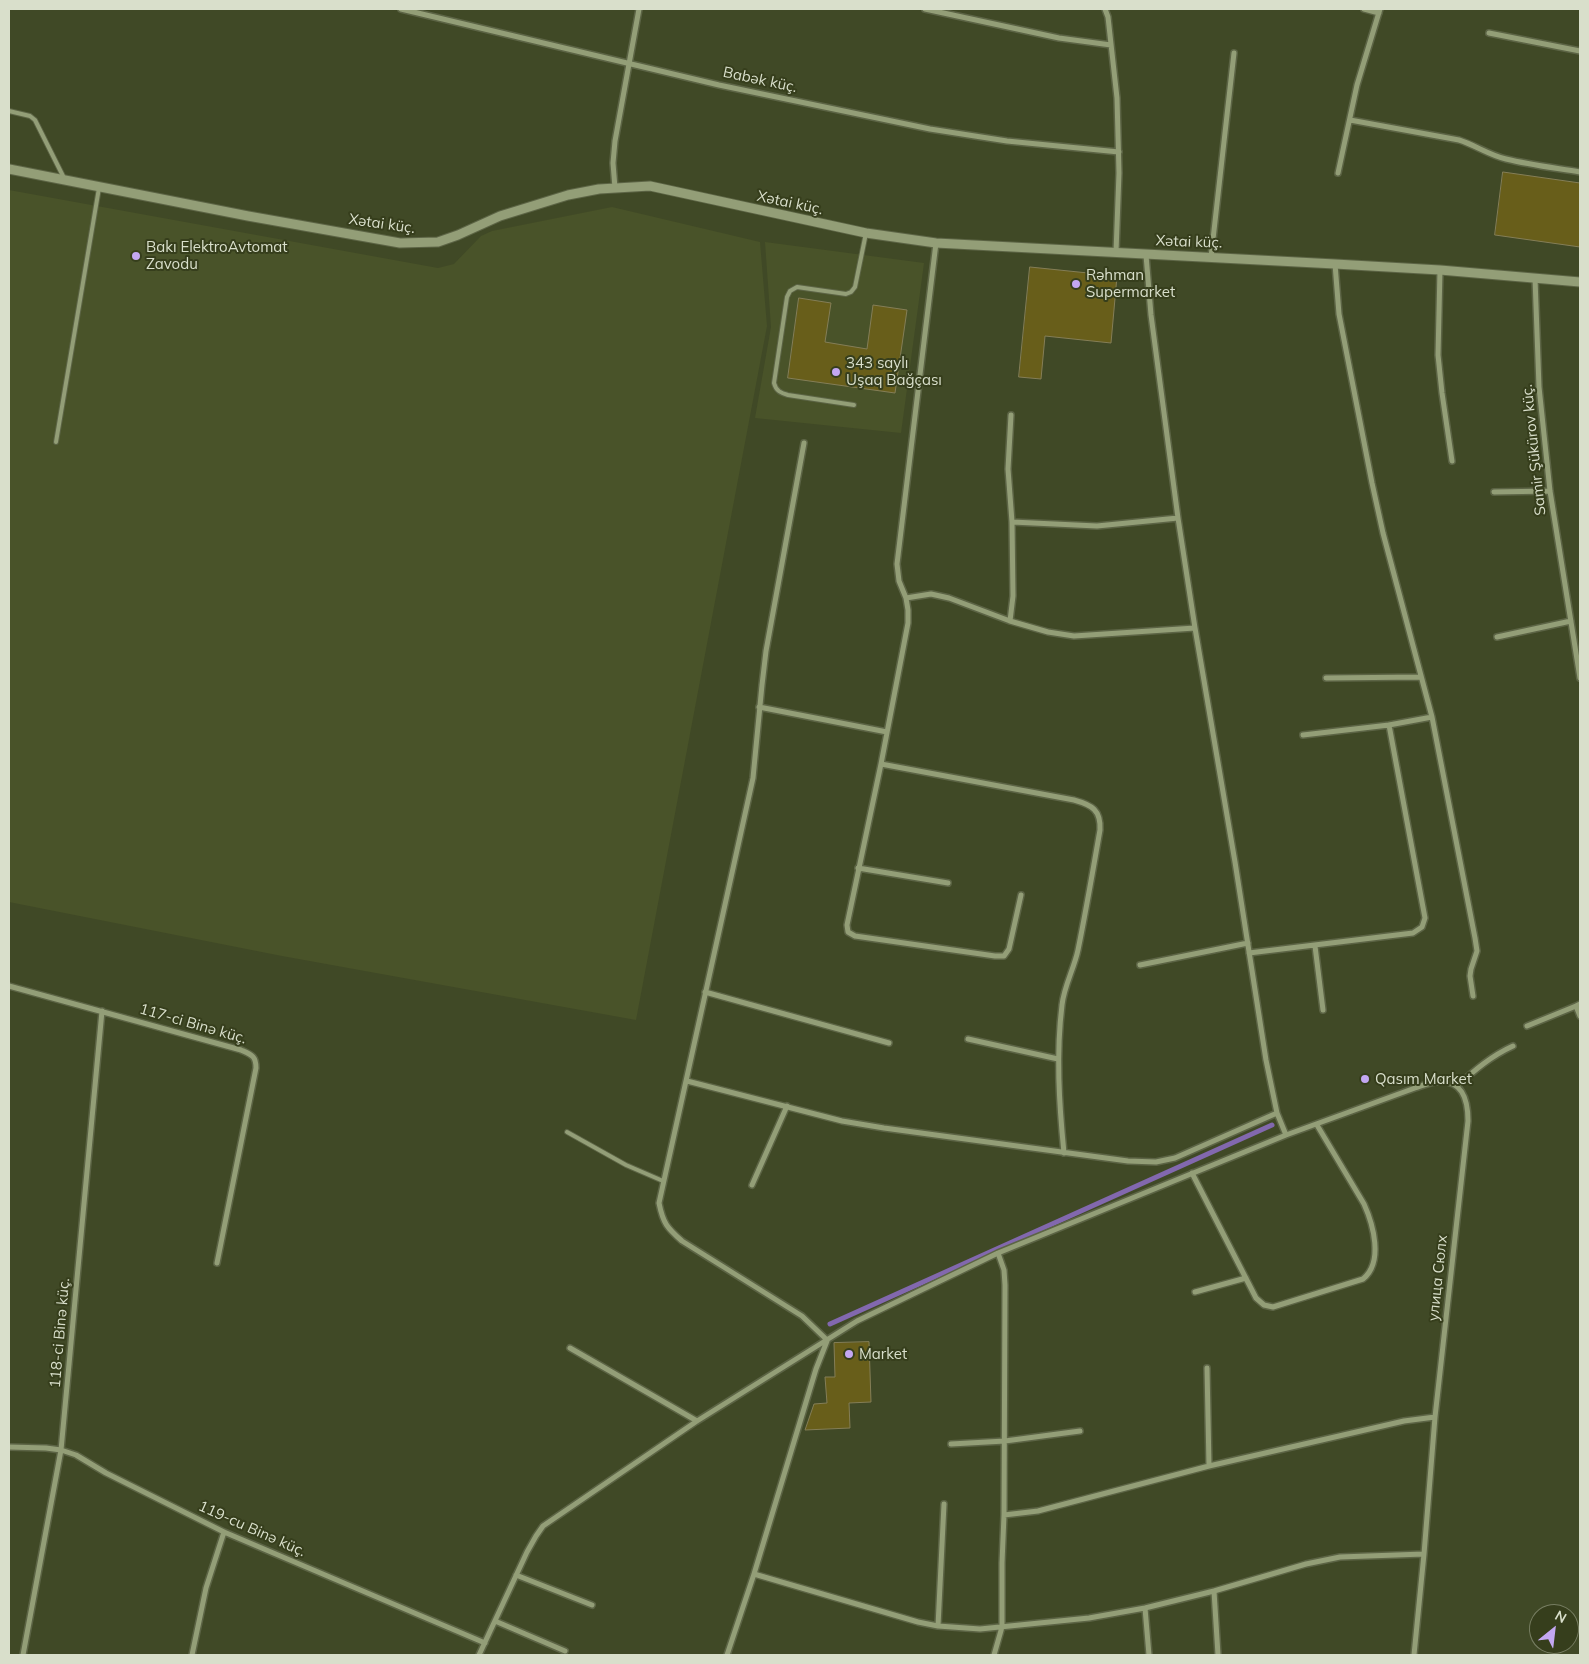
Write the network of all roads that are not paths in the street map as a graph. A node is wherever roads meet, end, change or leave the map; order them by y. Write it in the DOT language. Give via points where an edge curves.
graph roads {
  1 [pos="401,9"];
  2 [pos="639,9"];
  3 [pos="925,9"];
  4 [pos="1106,9"];
  5 [pos="1364,9"];
  6 [pos="1380,11"];
  7 [pos="1489,33"];
  8 [pos="1111,45"];
  9 [pos="1580,51"];
  10 [pos="1234,53"];
  11 [pos="628,64"];
  12 [pos="9,111"];
  13 [pos="1350,120"];
  14 [pos="1119,152"];
  15 [pos="9,169"];
  16 [pos="1580,172"];
  17 [pos="1338,173"];
  18 [pos="65,180"];
  19 [pos="100,186"];
  20 [pos="615,188"];
  21 [pos="866,233"];
  22 [pos="936,243"];
  23 [pos="1116,252"];
  24 [pos="1146,254"];
  25 [pos="1211,257"];
  26 [pos="1336,264"];
  27 [pos="1440,270"];
  28 [pos="1535,278"];
  29 [pos="1580,282"];
  30 [pos="854,405"];
  31 [pos="1011,416"];
  32 [pos="56,442"];
  33 [pos="804,443"];
  34 [pos="1452,461"];
  35 [pos="1550,491"];
  36 [pos="1494,492"];
  37 [pos="1178,518"];
  38 [pos="1012,522"];
  39 [pos="906,598"];
  40 [pos="1010,621"];
  41 [pos="1571,621"];
  42 [pos="1195,628"];
  43 [pos="1497,637"];
  44 [pos="1421,677"];
  45 [pos="1326,678"];
  46 [pos="1580,678"];
  47 [pos="759,707"];
  48 [pos="1432,717"];
  49 [pos="1389,725"];
  50 [pos="887,732"];
  51 [pos="1303,735"];
  52 [pos="881,764"];
  53 [pos="858,868"];
  54 [pos="948,883"];
  55 [pos="1021,895"];
  56 [pos="1248,943"];
  57 [pos="1315,946"];
  58 [pos="1249,954"];
  59 [pos="1140,965"];
  60 [pos="9,986"];
  61 [pos="705,992"];
  62 [pos="1473,996"];
  63 [pos="1578,1005"];
  64 [pos="1323,1010"];
  65 [pos="102,1011"];
  66 [pos="1580,1016"];
  67 [pos="1527,1026"];
  68 [pos="968,1039"];
  69 [pos="889,1042"];
  70 [pos="1514,1046"];
  71 [pos="1058,1059"];
  72 [pos="687,1081"];
  73 [pos="1457,1086"];
  74 [pos="787,1106"];
  75 [pos="1277,1113"];
  76 [pos="1317,1125"];
  77 [pos="567,1132"];
  78 [pos="1286,1135"];
  79 [pos="1064,1153"];
  80 [pos="1192,1173"];
  81 [pos="663,1181"];
  82 [pos="752,1186"];
  83 [pos="998,1253"];
  84 [pos="218,1263"];
  85 [pos="1246,1278"];
  86 [pos="1195,1292"];
  87 [pos="827,1340"];
  88 [pos="570,1348"];
  89 [pos="1207,1368"];
  90 [pos="1435,1417"];
  91 [pos="696,1421"];
  92 [pos="1080,1431"];
  93 [pos="1005,1441"];
  94 [pos="951,1444"];
  95 [pos="9,1447"];
  96 [pos="62,1450"];
  97 [pos="1209,1466"];
  98 [pos="944,1504"];
  99 [pos="1004,1516"];
  100 [pos="224,1532"];
  101 [pos="1424,1554"];
  102 [pos="754,1574"];
  103 [pos="516,1575"];
  104 [pos="1214,1591"];
  105 [pos="592,1605"];
  106 [pos="1145,1608"];
  107 [pos="495,1621"];
  108 [pos="938,1626"];
  109 [pos="1002,1627"];
  110 [pos="485,1643"];
  111 [pos="565,1650"];
  112 [pos="23,1655"];
  113 [pos="192,1655"];
  114 [pos="479,1655"];
  115 [pos="727,1655"];
  116 [pos="994,1655"];
  117 [pos="1150,1655"];
  118 [pos="1218,1655"];
  119 [pos="1414,1655"];
  1 -- 11 [label="street, Babək küç."];
  2 -- 11 [label="street"];
  3 -- 8 [label="street" via="1059,38"];
  4 -- 8 [label="street"];
  5 -- 6 [label="street"];
  6 -- 13 [label="street"];
  7 -- 9 [label="street"];
  8 -- 14 [label="street"];
  10 -- 25 [label="street"];
  11 -- 14 [label="street, Babək küç." via="930,129 1007,141"];
  11 -- 20 [label="street" via="615,141"];
  12 -- 18 [label="lane" via="36,120"];
  13 -- 16 [label="street" via="1458,140 1506,160"];
  13 -- 17 [label="street"];
  14 -- 23 [label="street"];
  15 -- 18 [label="street, Xətai küç."];
  18 -- 19 [label="street, Xətai küç."];
  19 -- 20 [label="street, Xətai küç." via="390,242 418,244 438,242 535,204"];
  19 -- 32 [label="lane"];
  20 -- 21 [label="street, Xətai küç." via="650,186"];
  21 -- 22 [label="street, Xətai küç."];
  21 -- 30 [label="lane" via="855,287 851,292 797,287 790,290 774,383 776,389 788,395"];
  22 -- 23 [label="street, Xətai küç."];
  22 -- 39 [label="street" via="897,564"];
  23 -- 24 [label="street, Xətai küç."];
  24 -- 25 [label="street, Xətai küç."];
  24 -- 37 [label="street"];
  25 -- 26 [label="street, Xətai küç."];
  26 -- 27 [label="street, Xətai küç."];
  26 -- 44 [label="street" via="1339,314 1372,483"];
  27 -- 28 [label="street, Xətai küç."];
  27 -- 34 [label="street" via="1438,355"];
  28 -- 29 [label="street, Xətai küç."];
  28 -- 35 [label="street, Samir Şükürov küç." via="1539,387"];
  31 -- 38 [label="street" via="1008,469"];
  33 -- 47 [label="street" via="766,651"];
  35 -- 36 [label="street"];
  35 -- 41 [label="street, Samir Şükürov küç."];
  37 -- 38 [label="street" via="1097,526"];
  37 -- 42 [label="street"];
  38 -- 40 [label="street"];
  39 -- 40 [label="street" via="930,594 949,598"];
  39 -- 50 [label="street" via="908,623"];
  40 -- 42 [label="street" via="1074,636"];
  41 -- 43 [label="street"];
  41 -- 46 [label="street, Samir Şükürov küç."];
  42 -- 56 [label="street"];
  44 -- 45 [label="street"];
  44 -- 48 [label="street"];
  47 -- 50 [label="street"];
  47 -- 61 [label="street" via="753,778"];
  48 -- 49 [label="street"];
  48 -- 62 [label="street" via="1477,952 1470,976"];
  49 -- 51 [label="street"];
  49 -- 57 [label="street" via="1425,918 1422,927 1413,933"];
  50 -- 52 [label="street"];
  52 -- 53 [label="street"];
  52 -- 71 [label="street" via="1074,800 1088,804 1096,811 1100,830 1078,952 1064,994"];
  53 -- 54 [label="street"];
  53 -- 55 [label="street" via="847,925 848,932 855,936 1004,956 1009,949"];
  56 -- 58 [label="street"];
  56 -- 59 [label="street"];
  57 -- 58 [label="street"];
  57 -- 64 [label="street"];
  58 -- 75 [label="street"];
  60 -- 65 [label="street, 117-ci Binə küç."];
  61 -- 69 [label="street"];
  61 -- 72 [label="street"];
  63 -- 66 [label="street"];
  63 -- 67 [label="street"];
  65 -- 84 [label="street, 117-ci Binə küç." via="241,1050 256,1060"];
  65 -- 96 [label="street, 118-ci Binə küç."];
  68 -- 71 [label="street"];
  70 -- 73 [label="street" via="1483,1063"];
  71 -- 79 [label="street"];
  72 -- 74 [label="street"];
  72 -- 81 [label="street"];
  73 -- 76 [label="street" via="1434,1082"];
  73 -- 90 [label="street, улица Сюлх" via="1465,1096 1468,1121"];
  74 -- 79 [label="street" via="884,1128"];
  74 -- 82 [label="street"];
  75 -- 78 [label="street"];
  75 -- 79 [label="street" via="1175,1158 1156,1162"];
  76 -- 78 [label="street"];
  76 -- 85 [label="street" via="1370,1217 1375,1239 1369,1274 1364,1279 1273,1307 1256,1298"];
  77 -- 81 [label="lane" via="626,1165"];
  78 -- 80 [label="street"];
  80 -- 83 [label="street"];
  80 -- 85 [label="street"];
  81 -- 87 [label="street" via="659,1203 667,1228 682,1241 802,1316"];
  83 -- 87 [label="street" via="857,1321"];
  83 -- 93 [label="street" via="1005,1285"];
  85 -- 86 [label="street"];
  87 -- 91 [label="street"];
  87 -- 102 [label="street"];
  88 -- 91 [label="street"];
  89 -- 97 [label="street"];
  90 -- 97 [label="street" via="1404,1421"];
  90 -- 101 [label="street, улица Сюлх"];
  91 -- 103 [label="street" via="543,1526"];
  92 -- 93 [label="street"];
  93 -- 94 [label="street"];
  93 -- 99 [label="street"];
  95 -- 96 [label="street, 119-cu Binə küç."];
  96 -- 100 [label="street, 119-cu Binə küç." via="76,1454 123,1482"];
  96 -- 112 [label="street, 118-ci Binə küç."];
  97 -- 99 [label="street" via="1038,1511"];
  98 -- 108 [label="street"];
  99 -- 109 [label="street"];
  100 -- 110 [label="street, 119-cu Binə küç."];
  100 -- 113 [label="street" via="206,1588"];
  101 -- 104 [label="street" via="1340,1557"];
  101 -- 119 [label="street, улица Сюлх"];
  102 -- 108 [label="street"];
  102 -- 115 [label="street"];
  103 -- 105 [label="street"];
  103 -- 107 [label="street"];
  104 -- 106 [label="street"];
  104 -- 118 [label="street"];
  106 -- 109 [label="street" via="1089,1618"];
  106 -- 117 [label="street"];
  107 -- 110 [label="street"];
  107 -- 111 [label="street"];
  108 -- 109 [label="street" via="980,1630"];
  109 -- 116 [label="street"];
  110 -- 114 [label="street"];
}
